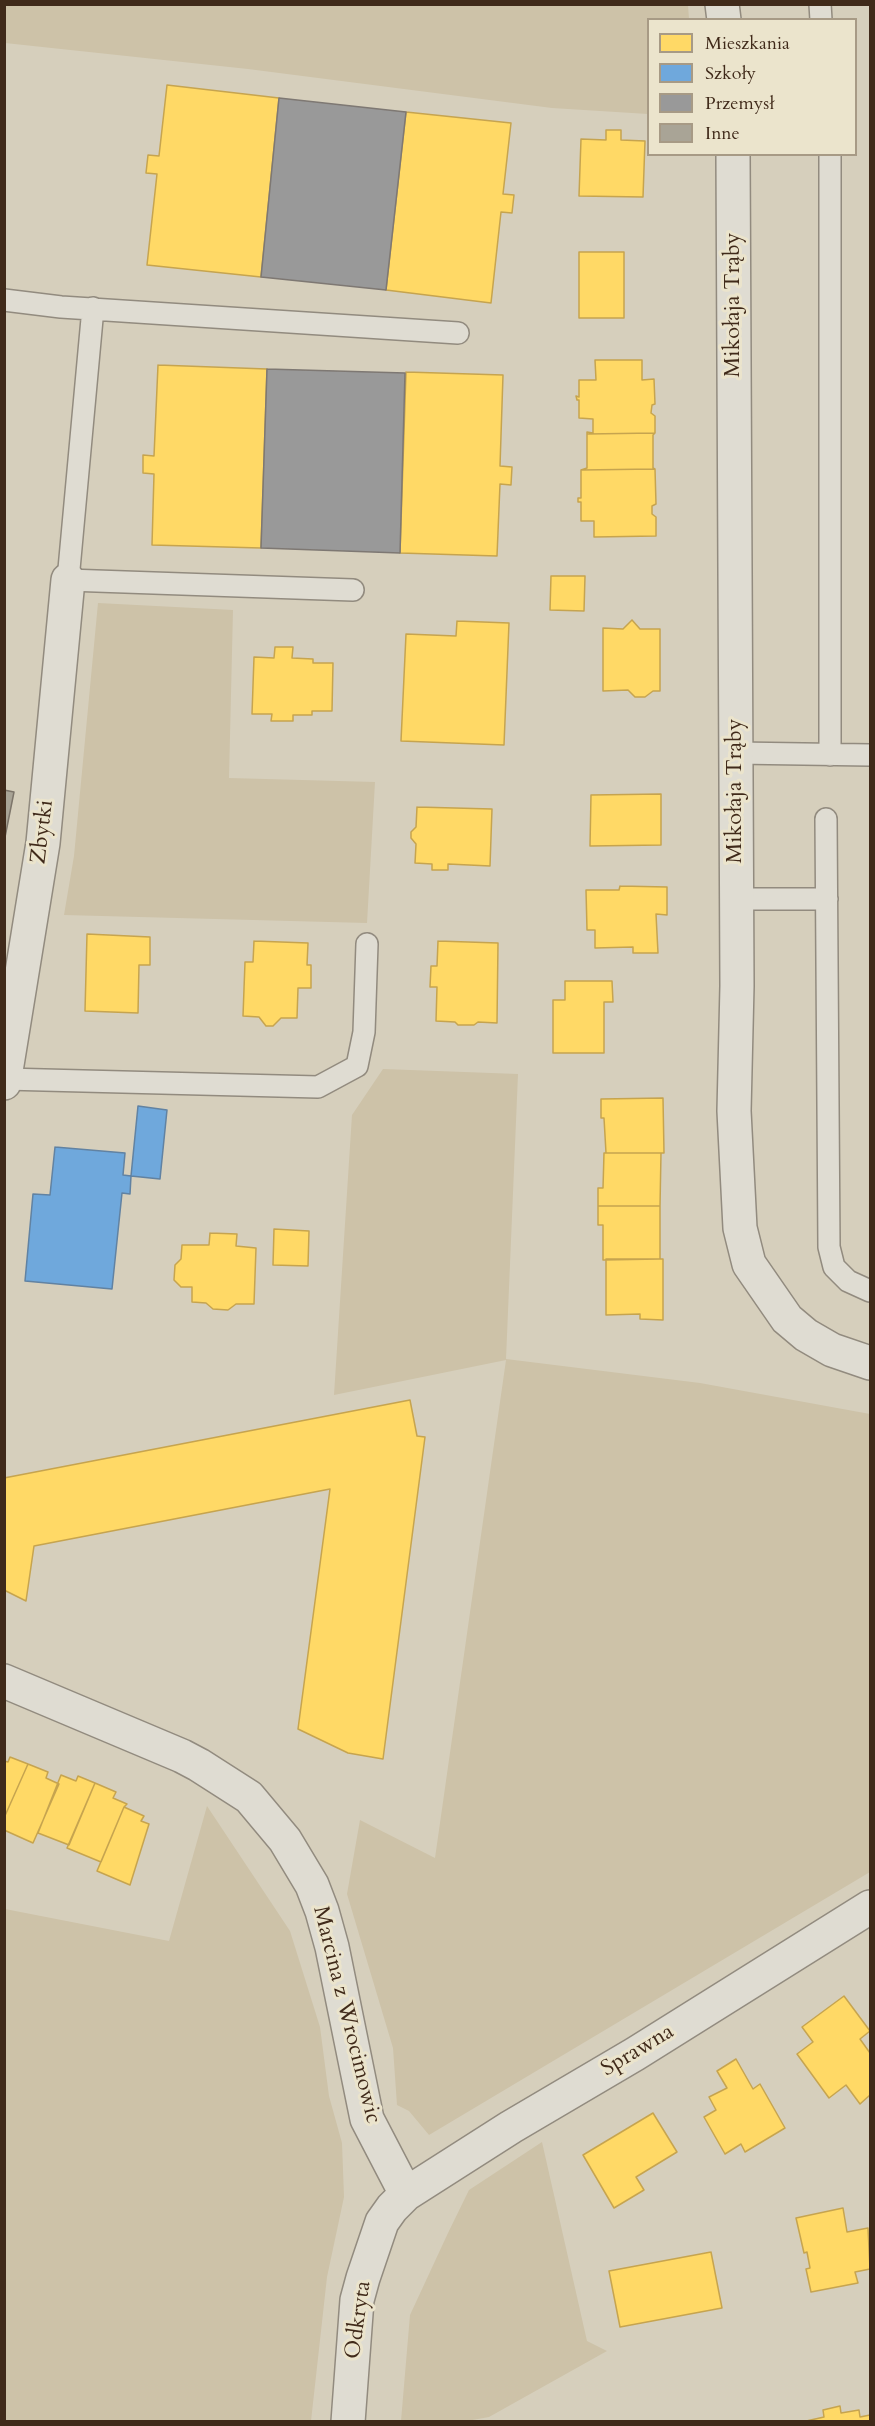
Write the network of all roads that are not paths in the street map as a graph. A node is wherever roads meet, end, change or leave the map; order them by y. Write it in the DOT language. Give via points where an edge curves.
graph roads {
  1 [pos="733,156"];
  2 [pos="830,156"];
  3 [pos="4,300"];
  4 [pos="93,308"];
  5 [pos="458,333"];
  6 [pos="68,580"];
  7 [pos="353,590"];
  8 [pos="736,753"];
  9 [pos="830,755"];
  10 [pos="870,755"];
  11 [pos="826,819"];
  12 [pos="737,899"];
  13 [pos="827,899"];
  14 [pos="367,944"];
  15 [pos="5,1081"];
  16 [pos="870,1291"];
  17 [pos="870,1363"];
  18 [pos="4,1681"];
  19 [pos="870,1907"];
  20 [pos="406,2194"];
  21 [pos="348,2421"];
  1 -- 8 [label="street, Mikołaja Trąby"];
  2 -- 9 [label="lane"];
  3 -- 4 [label="lane"];
  4 -- 5 [label="lane"];
  4 -- 6 [label="lane"];
  6 -- 7 [label="lane"];
  6 -- 15 [label="street, Zbytki" via="43,843"];
  8 -- 9 [label="lane"];
  8 -- 12 [label="street, Mikołaja Trąby"];
  9 -- 10 [label="lane"];
  11 -- 13 [label="lane"];
  12 -- 13 [label="lane"];
  12 -- 17 [label="street, Mikołaja Trąby" via="736,1172 740,1228 749,1264 787,1319 806,1335 832,1350"];
  13 -- 16 [label="lane" via="829,1247 834,1267 848,1281"];
  14 -- 15 [label="lane" via="364,1032 357,1066 318,1087"];
  18 -- 20 [label="street, Marcina z Wrocimowic" via="182,1756 249,1797 275,1827 312,1885 322,1911 368,2119"];
  19 -- 20 [label="street, Sprawna"];
  20 -- 21 [label="street, Odkryta" via="382,2222 357,2300"];
}
